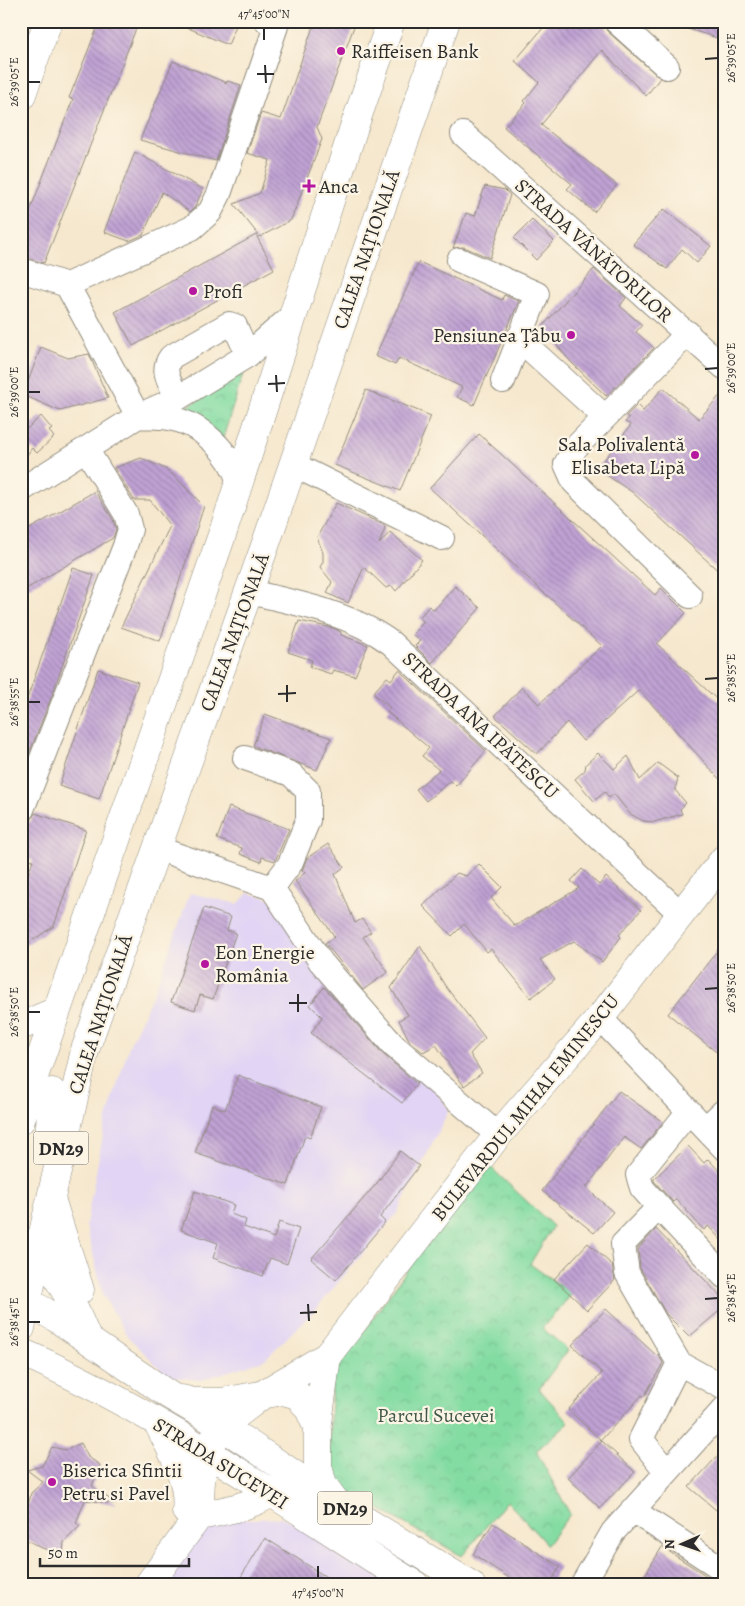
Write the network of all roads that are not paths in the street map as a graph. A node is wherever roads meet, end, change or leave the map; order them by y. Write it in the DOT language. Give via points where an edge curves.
graph roads {
  1 [pos="48,21"];
  2 [pos="267,21"];
  3 [pos="392,21"];
  4 [pos="446,21"];
  5 [pos="616,21"];
  6 [pos="667,67"];
  7 [pos="21,97"];
  8 [pos="464,134"];
  9 [pos="459,260"];
  10 [pos="21,270"];
  11 [pos="67,285"];
  12 [pos="293,315"];
  13 [pos="688,333"];
  14 [pos="518,338"];
  15 [pos="248,355"];
  16 [pos="724,367"];
  17 [pos="503,380"];
  18 [pos="178,398"];
  19 [pos="138,416"];
  20 [pos="605,417"];
  21 [pos="86,449"];
  22 [pos="292,464"];
  23 [pos="239,484"];
  24 [pos="21,490"];
  25 [pos="442,538"];
  26 [pos="248,592"];
  27 [pos="690,596"];
  28 [pos="245,758"];
  29 [pos="21,812"];
  30 [pos="156,848"];
  31 [pos="724,859"];
  32 [pos="272,888"];
  33 [pos="680,913"];
  34 [pos="56,1011"];
  35 [pos="600,1018"];
  36 [pos="21,1026"];
  37 [pos="44,1088"];
  38 [pos="724,1110"];
  39 [pos="689,1111"];
  40 [pos="21,1120"];
  41 [pos="706,1128"];
  42 [pos="498,1135"];
  43 [pos="724,1148"];
  44 [pos="51,1197"];
  45 [pos="659,1207"];
  46 [pos="40,1248"];
  47 [pos="724,1276"];
  48 [pos="24,1299"];
  49 [pos="21,1328"];
  50 [pos="91,1341"];
  51 [pos="21,1352"];
  52 [pos="327,1356"];
  53 [pos="679,1363"];
  54 [pos="724,1388"];
  55 [pos="265,1393"];
  56 [pos="169,1395"];
  57 [pos="724,1409"];
  58 [pos="158,1423"];
  59 [pos="222,1426"];
  60 [pos="318,1429"];
  61 [pos="206,1453"];
  62 [pos="666,1471"];
  63 [pos="295,1475"];
  64 [pos="271,1494"];
  65 [pos="338,1504"];
  66 [pos="632,1510"];
  67 [pos="199,1516"];
  68 [pos="307,1518"];
  69 [pos="183,1539"];
  70 [pos="724,1570"];
  71 [pos="148,1585"];
  72 [pos="415,1585"];
  73 [pos="470,1585"];
  74 [pos="582,1585"];
  1 -- 7 [label="main road"];
  2 -- 11 [label="street" via="276,26 210,212 192,228"];
  3 -- 12 [label="main road, CALEA NAȚIONALĂ"];
  4 -- 22 [label="main road, CALEA NAȚIONALĂ"];
  5 -- 6 [label="street"];
  8 -- 13 [label="street, STRADA VÂNĂTORILOR"];
  9 -- 14 [label="street" via="537,294"];
  10 -- 11 [label="street"];
  11 -- 19 [label="street"];
  12 -- 15 [label="street"];
  12 -- 23 [label="main road, CALEA NAȚIONALĂ"];
  13 -- 16 [label="street, STRADA VÂNĂTORILOR"];
  13 -- 20 [label="street"];
  14 -- 17 [label="street"];
  14 -- 20 [label="street"];
  15 -- 18 [label="street"];
  15 -- 18 [label="street" via="235,326 229,324 171,357 165,364 165,371"];
  18 -- 19 [label="street"];
  19 -- 21 [label="street"];
  19 -- 23 [label="street" via="171,418 209,438 230,460"];
  20 -- 27 [label="street" via="575,448 566,464 574,482"];
  21 -- 24 [label="street"];
  21 -- 29 [label="street" via="126,514 130,529"];
  22 -- 25 [label="street"];
  22 -- 26 [label="main road, CALEA NAȚIONALĂ"];
  23 -- 34 [label="main road, CALEA NAȚIONALĂ"];
  26 -- 30 [label="main road, CALEA NAȚIONALĂ"];
  26 -- 33 [label="street, STRADA ANA IPĂTESCU" via="296,602 375,630 503,745"];
  28 -- 32 [label="street" via="291,774 308,791 308,820 290,864"];
  30 -- 32 [label="street"];
  30 -- 37 [label="main road, CALEA NAȚIONALĂ" via="85,1050"];
  31 -- 33 [label="main road, BULEVARDUL MIHAI EMINESCU"];
  32 -- 42 [label="street" via="321,962 393,1045"];
  33 -- 35 [label="main road, BULEVARDUL MIHAI EMINESCU"];
  34 -- 36 [label="main road"];
  34 -- 37 [label="main road, CALEA NAȚIONALĂ"];
  35 -- 39 [label="street"];
  35 -- 42 [label="main road, BULEVARDUL MIHAI EMINESCU"];
  37 -- 40 [label="main road, CALEA NAȚIONALĂ"];
  37 -- 44 [label="main road, CALEA NAȚIONALĂ / DN29"];
  37 -- 46 [label="main road, CALEA NAȚIONALĂ / DN29" via="48,1153 37,1215"];
  38 -- 41 [label="street"];
  39 -- 41 [label="street"];
  39 -- 45 [label="street" via="638,1175 642,1188"];
  41 -- 43 [label="street"];
  42 -- 52 [label="main road, BULEVARDUL MIHAI EMINESCU"];
  44 -- 46 [label="main road, CALEA NAȚIONALĂ"];
  44 -- 50 [label="main road, DN29"];
  45 -- 47 [label="street"];
  45 -- 53 [label="street" via="623,1244 627,1274"];
  46 -- 48 [label="main road, CALEA NAȚIONALĂ"];
  46 -- 50 [label="main road, DN29"];
  48 -- 49 [label="main road, CALEA NAȚIONALĂ"];
  48 -- 50 [label="main road, STRADA SUCEVEI / DN29"];
  50 -- 56 [label="main road, STRADA SUCEVEI / DN29"];
  51 -- 58 [label="main road, STRADA SUCEVEI / DN29"];
  52 -- 55 [label="main road, BULEVARDUL MIHAI EMINESCU"];
  52 -- 60 [label="main road"];
  53 -- 54 [label="street"];
  53 -- 62 [label="street" via="641,1439"];
  55 -- 56 [label="main road" via="222,1402 194,1402"];
  55 -- 59 [label="main road, BULEVARDUL MIHAI EMINESCU"];
  55 -- 60 [label="main road" via="283,1391 298,1395 310,1409"];
  56 -- 59 [label="main road, STRADA SUCEVEI / DN29"];
  57 -- 62 [label="street"];
  58 -- 61 [label="main road, STRADA SUCEVEI / DN29"];
  58 -- 69 [label="main road" via="182,1470 188,1501"];
  59 -- 61 [label="main road, BULEVARDUL MIHAI EMINESCU"];
  59 -- 63 [label="main road, STRADA SUCEVEI / DN29"];
  60 -- 63 [label="main road" via="309,1455"];
  60 -- 65 [label="main road" via="318,1466 323,1485"];
  61 -- 64 [label="main road, STRADA SUCEVEI / DN29"];
  61 -- 67 [label="main road, BULEVARDUL MIHAI EMINESCU"];
  62 -- 66 [label="street"];
  63 -- 64 [label="main road"];
  63 -- 65 [label="main road, STRADA SUCEVEI / DN29"];
  64 -- 67 [label="main road" via="240,1507"];
  64 -- 68 [label="main road, STRADA SUCEVEI / DN29"];
  65 -- 73 [label="main road, STRADA SUCEVEI / DN29"];
  66 -- 70 [label="street"];
  66 -- 74 [label="street" via="612,1532"];
  67 -- 69 [label="main road"];
  68 -- 69 [label="main road" via="249,1514 219,1522"];
  68 -- 72 [label="main road, STRADA SUCEVEI / DN29"];
  69 -- 71 [label="main road"];
}
